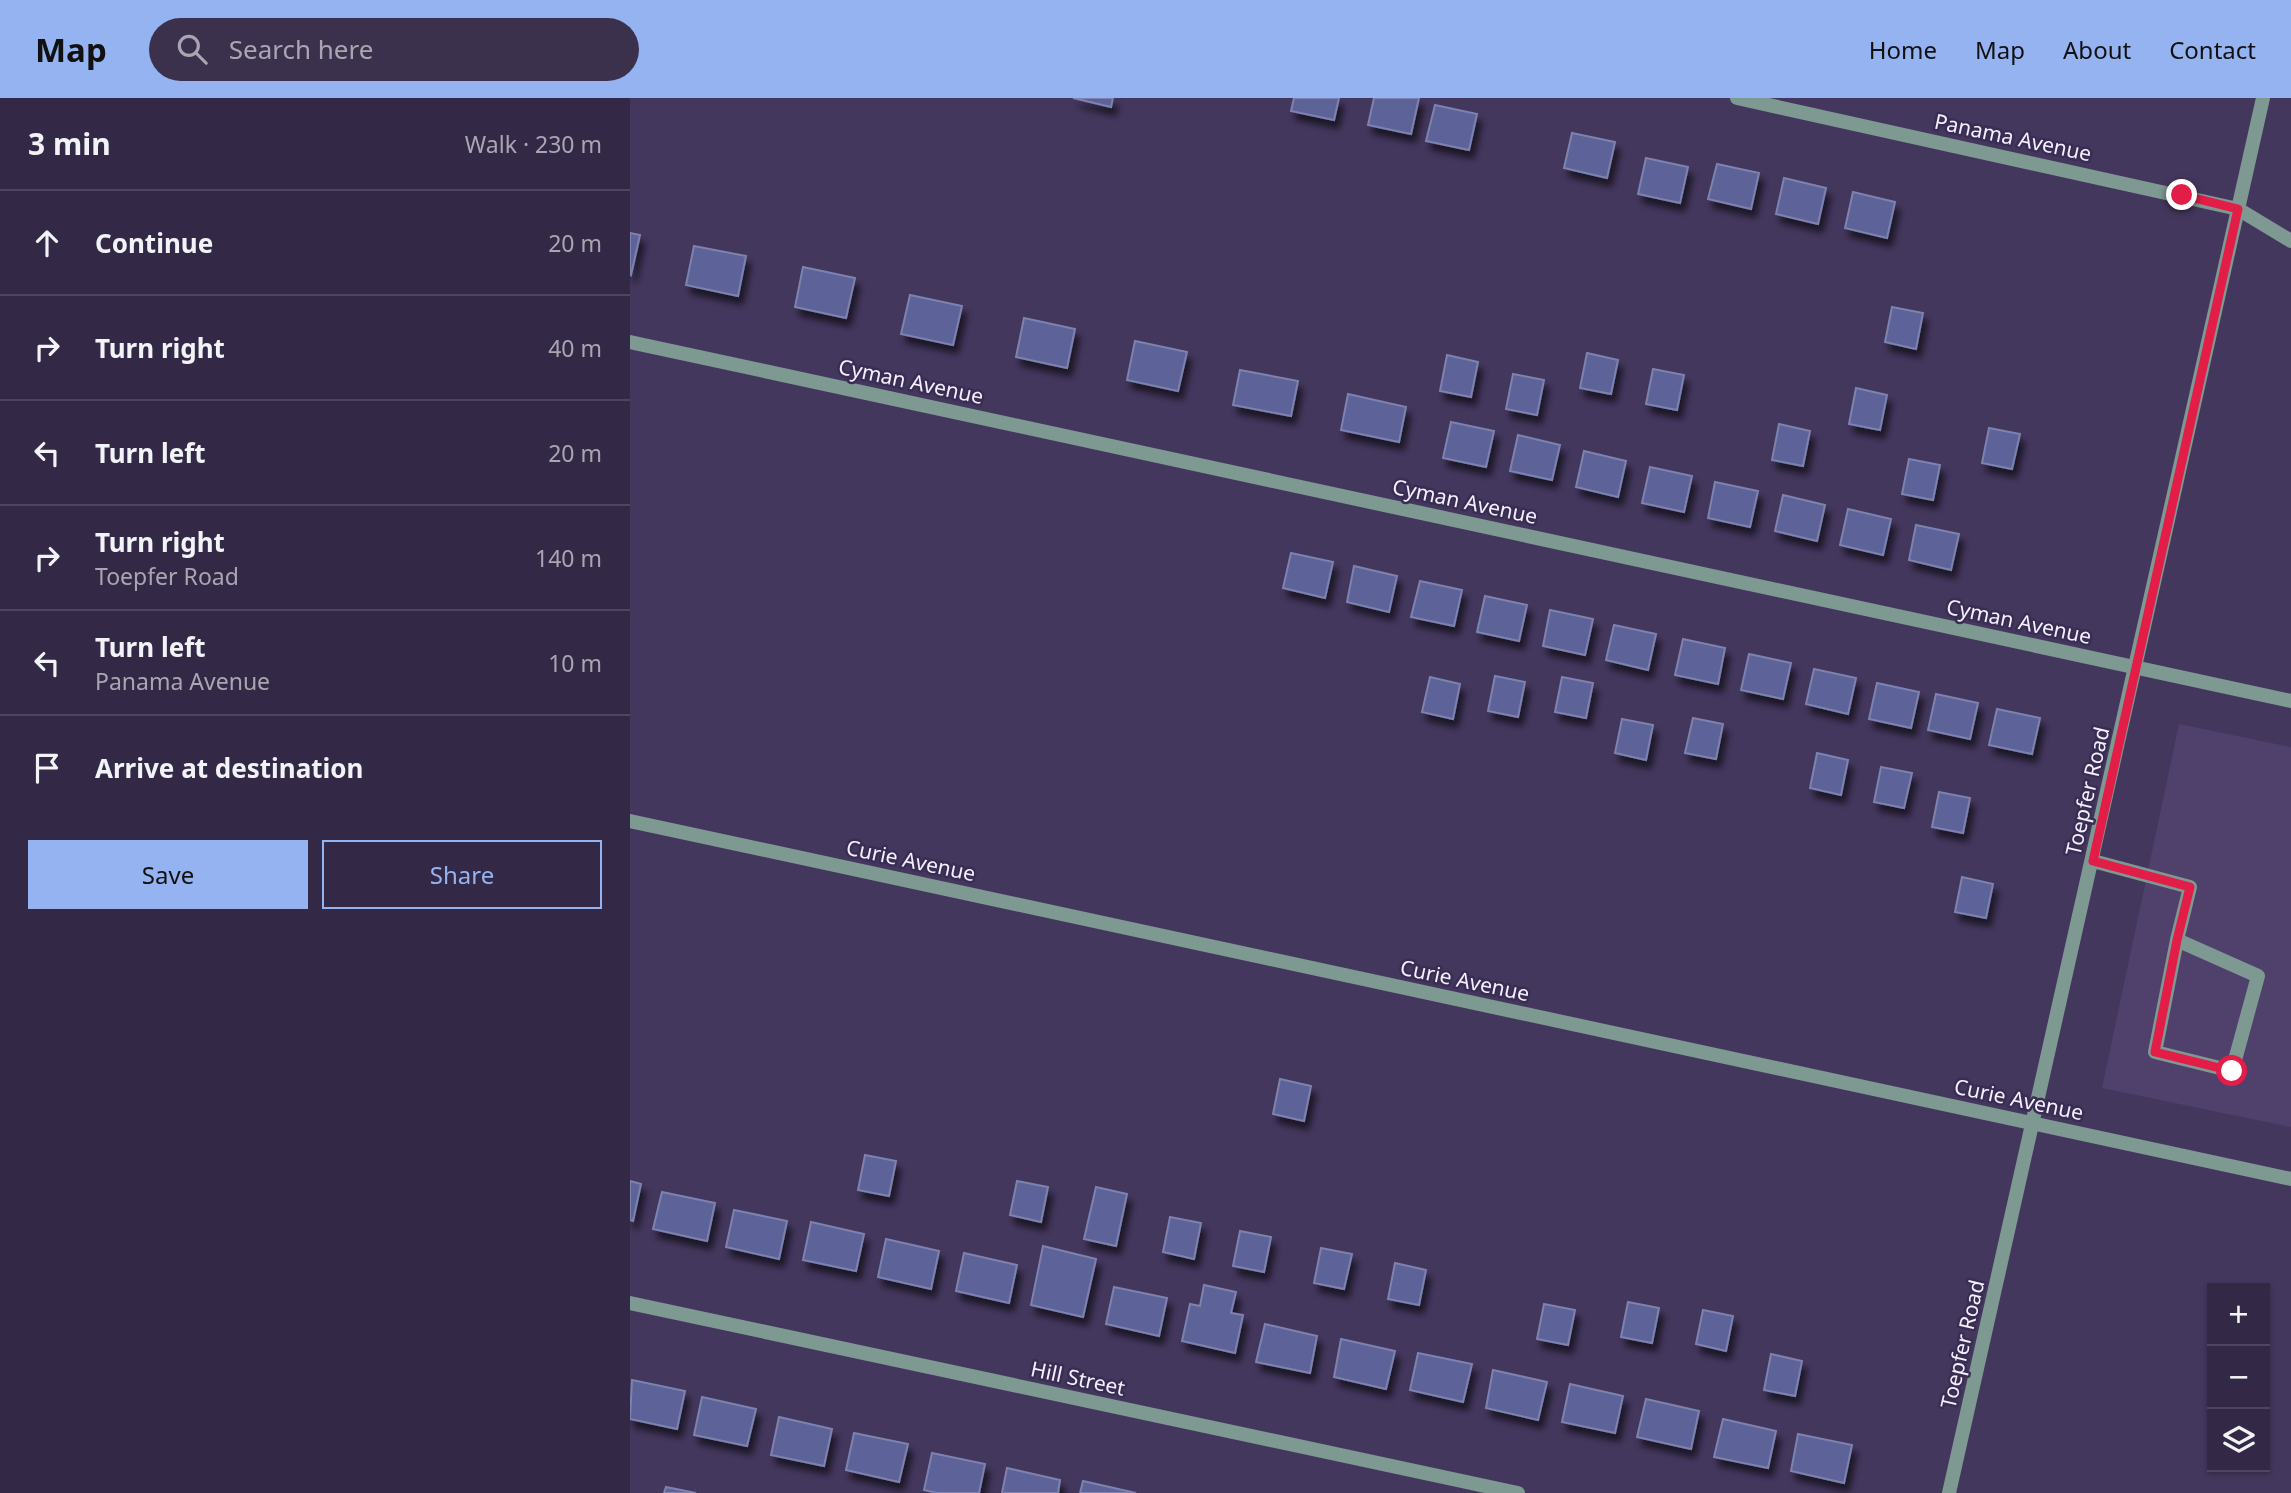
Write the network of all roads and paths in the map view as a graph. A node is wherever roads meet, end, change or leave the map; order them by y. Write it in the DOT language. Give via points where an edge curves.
graph roads {
  1 [pos="1737,98"];
  2 [pos="2263,98"];
  3 [pos="2238,209"];
  4 [pos="2291,241"];
  5 [pos="630,342"];
  6 [pos="2136,668"];
  7 [pos="2291,702"];
  8 [pos="630,821"];
  9 [pos="2093,861"];
  10 [pos="2177,940"];
  11 [pos="2034,1124"];
  12 [pos="2291,1179"];
  13 [pos="630,1303"];
  14 [pos="1518,1493"];
  15 [pos="1950,1493"];
  1 -- 3 [label="street, Panama Avenue"];
  2 -- 3 [label="street, Toepfer Road"];
  3 -- 4 [label="street, Panama Avenue"];
  3 -- 6 [label="street, Toepfer Road"];
  5 -- 6 [label="street, Cyman Avenue"];
  6 -- 7 [label="street, Cyman Avenue"];
  6 -- 9 [label="street, Toepfer Road"];
  8 -- 11 [label="street, Curie Avenue"];
  9 -- 10 [label="street" via="2190,887"];
  9 -- 11 [label="street, Toepfer Road"];
  10 -- 10 [label="street" via="2155,1052 2232,1071 2258,976"];
  11 -- 12 [label="street, Curie Avenue"];
  11 -- 15 [label="street, Toepfer Road"];
  13 -- 14 [label="street, Hill Street"];
}
